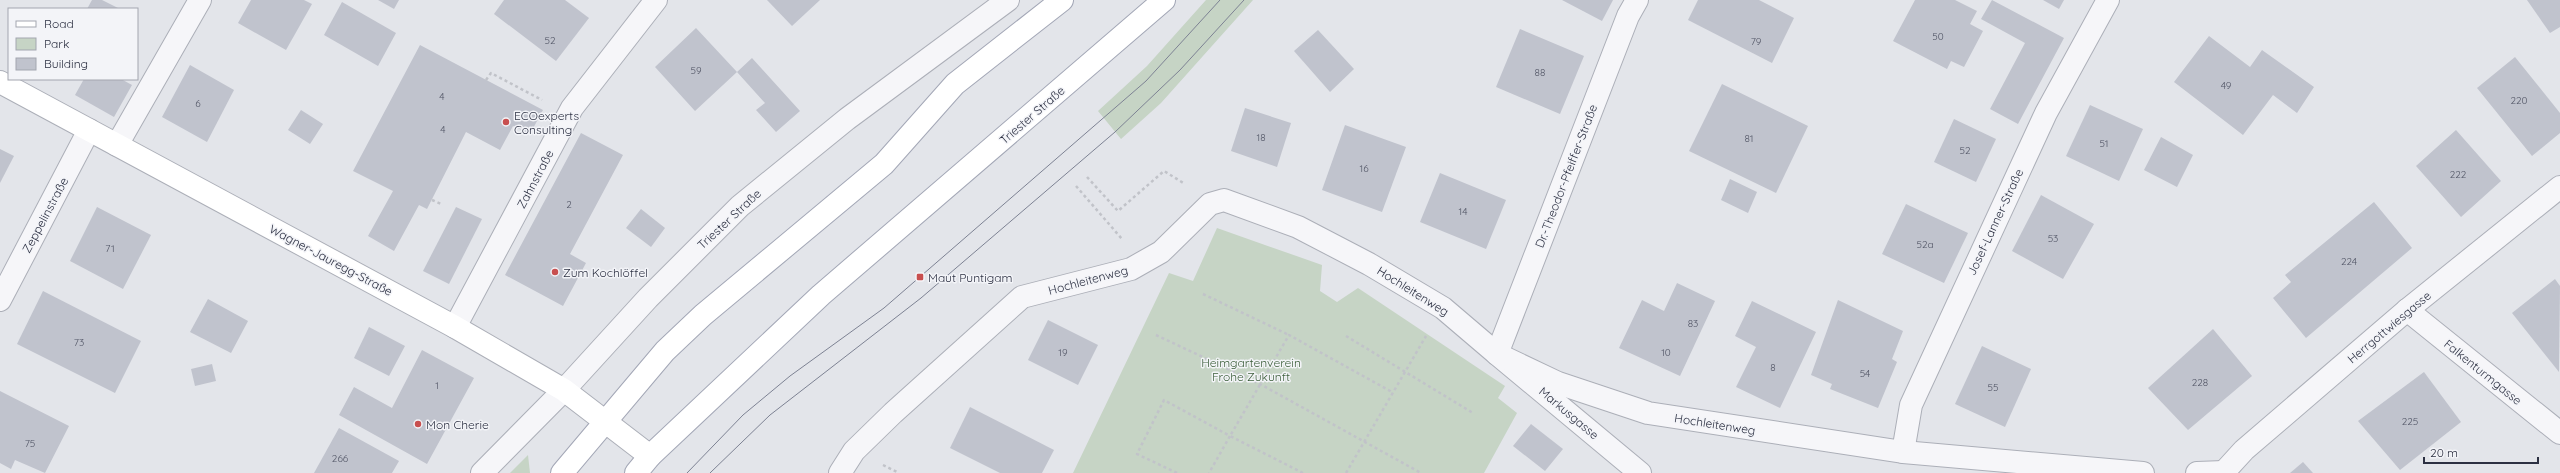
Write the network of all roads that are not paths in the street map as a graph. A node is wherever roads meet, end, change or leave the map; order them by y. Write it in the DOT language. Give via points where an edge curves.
graph roads {
  1 [pos="200,0"];
  2 [pos="656,0"];
  3 [pos="1008,0"];
  4 [pos="1062,0"];
  5 [pos="1164,0"];
  6 [pos="1637,0"];
  7 [pos="2108,0"];
  8 [pos="0,82"];
  9 [pos="89,130"];
  10 [pos="117,145"];
  11 [pos="2560,187"];
  12 [pos="0,300"];
  13 [pos="2407,310"];
  14 [pos="455,327"];
  15 [pos="1497,354"];
  16 [pos="564,390"];
  17 [pos="604,421"];
  18 [pos="2560,433"];
  19 [pos="1904,452"];
  20 [pos="650,456"];
  21 [pos="2223,472"];
  22 [pos="482,473"];
  23 [pos="562,473"];
  24 [pos="636,473"];
  25 [pos="840,473"];
  26 [pos="1640,473"];
  27 [pos="2143,473"];
  28 [pos="2197,473"];
  1 -- 10 [label="street"];
  2 -- 14 [label="street, Zahnstraße" via="569,114"];
  3 -- 16 [label="street, Triester Straße" via="847,119 740,206 648,298"];
  4 -- 17 [label="main road" via="956,84 884,164 703,315 665,351"];
  5 -- 20 [label="main road, Triester Straße" via="821,295"];
  6 -- 15 [label="street, Dr.-Theodor-Pfeiffer-Straße" via="1628,16"];
  7 -- 19 [label="street, Josef-Lanner-Straße" via="2046,113 1911,405"];
  8 -- 9 [label="main road, Wagner-Jauregg-Straße"];
  9 -- 10 [label="main road, Wagner-Jauregg-Straße"];
  9 -- 12 [label="street, Zeppelinstraße"];
  10 -- 14 [label="main road, Wagner-Jauregg-Straße"];
  11 -- 13 [label="street, Herrgottwiesgasse"];
  13 -- 18 [label="street, Falkenturmgasse"];
  13 -- 21 [label="street, Herrgottwiesgasse" via="2244,450"];
  14 -- 16 [label="main road, Wagner-Jauregg-Straße"];
  15 -- 19 [label="street, Hochleitenweg" via="1558,383 1648,413"];
  15 -- 25 [label="street, Hochleitenweg" via="1444,308 1370,264 1298,227 1224,200 1210,204 1161,252 1131,269 1022,297 887,418 854,451"];
  15 -- 26 [label="street, Markusgasse"];
  16 -- 17 [label="main road, Wagner-Jauregg-Straße"];
  16 -- 22 [label="street, Triester Straße"];
  17 -- 20 [label="main road, Wagner-Jauregg-Straße"];
  17 -- 23 [label="main road"];
  19 -- 27 [label="street, Hochleitenweg"];
  20 -- 24 [label="main road, Triester Straße"];
  21 -- 28 [label="street"];
}
